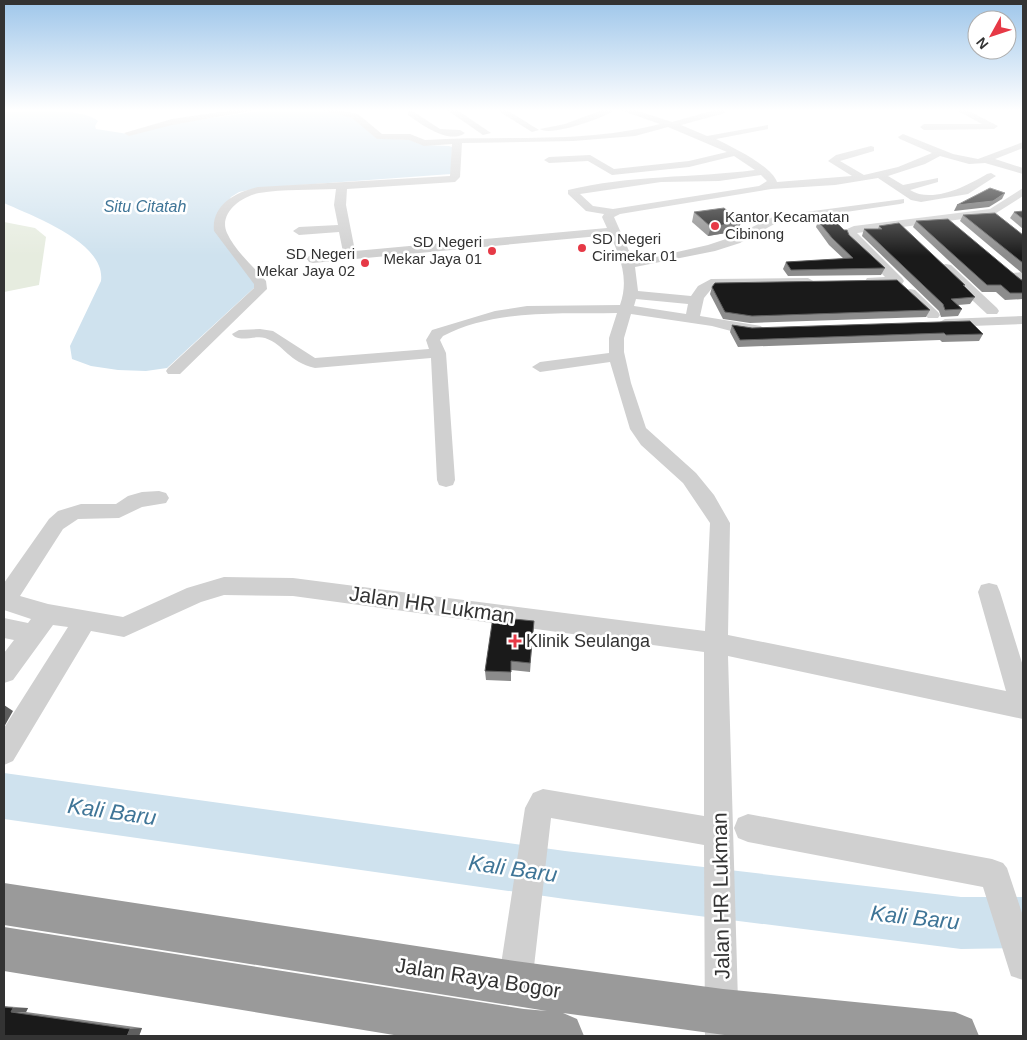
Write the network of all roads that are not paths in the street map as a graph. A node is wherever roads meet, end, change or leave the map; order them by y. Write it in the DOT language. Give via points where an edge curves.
graph roads {
  1 [pos="456,159"];
  2 [pos="579,159"];
  3 [pos="591,159"];
  4 [pos="716,159"];
  5 [pos="745,159"];
  6 [pos="837,159"];
  7 [pos="930,159"];
  8 [pos="962,159"];
  9 [pos="990,159"];
  10 [pos="549,160"];
  11 [pos="986,160"];
  12 [pos="1023,171"];
  13 [pos="764,172"];
  14 [pos="878,174"];
  15 [pos="991,176"];
  16 [pos="861,177"];
  17 [pos="934,180"];
  18 [pos="342,186"];
  19 [pos="771,189"];
  20 [pos="901,189"];
  21 [pos="1023,191"];
  22 [pos="900,201"];
  23 [pos="1008,202"];
  24 [pos="1023,205"];
  25 [pos="615,212"];
  26 [pos="944,217"];
  27 [pos="899,223"];
  28 [pos="343,228"];
  29 [pos="959,229"];
  30 [pos="299,231"];
  31 [pos="614,231"];
  32 [pos="914,237"];
  33 [pos="350,256"];
  34 [pos="935,257"];
  35 [pos="313,259"];
  36 [pos="897,281"];
  37 [pos="819,282"];
  38 [pos="858,282"];
  39 [pos="630,286"];
  40 [pos="694,301"];
  41 [pos="992,312"];
  42 [pos="933,315"];
  43 [pos="692,318"];
  44 [pos="1022,318"];
  45 [pos="768,324"];
  46 [pos="239,334"];
  47 [pos="438,353"];
  48 [pos="618,356"];
  49 [pos="540,367"];
  50 [pos="174,371"];
  51 [pos="446,480"];
  52 [pos="159,498"];
  53 [pos="988,592"];
  54 [pos="4,601"];
  55 [pos="48,614"];
  56 [pos="84,622"];
  57 [pos="4,628"];
  58 [pos="32,634"];
  59 [pos="716,643"];
  60 [pos="4,672"];
  61 [pos="1023,706"];
  62 [pos="4,752"];
  63 [pos="748,828"];
  64 [pos="720,839"];
  65 [pos="4,904"];
  66 [pos="4,949"];
  67 [pos="1023,964"];
  68 [pos="515,984"];
  69 [pos="723,1024"];
  70 [pos="536,1035"];
  71 [pos="955,1036"];
  1 -- 18 [label="street" via="452,180"];
  2 -- 10 [label="street"];
  3 -- 4 [label="street" via="612,172"];
  5 -- 13 [label="street"];
  6 -- 16 [label="street" via="833,161"];
  7 -- 14 [label="street"];
  8 -- 11 [label="street" via="973,162"];
  9 -- 11 [label="street"];
  11 -- 12 [label="street"];
  13 -- 19 [label="street" via="772,181"];
  13 -- 25 [label="street" via="719,178 661,179 572,192 590,209"];
  14 -- 16 [label="street"];
  14 -- 20 [label="street"];
  15 -- 20 [label="street" via="954,195 918,199"];
  16 -- 19 [label="street"];
  17 -- 20 [label="street"];
  18 -- 28 [label="street"];
  18 -- 50 [label="street" via="258,190 243,195 228,206 220,219 220,231 261,284 260,289"];
  19 -- 25 [label="street" via="671,200"];
  21 -- 23 [label="street"];
  22 -- 39 [label="street" via="775,219 736,240 655,261"];
  23 -- 24 [label="street"];
  23 -- 26 [label="street" via="997,215"];
  25 -- 31 [label="street" via="608,217"];
  26 -- 27 [label="street"];
  26 -- 29 [label="street"];
  27 -- 32 [label="street"];
  27 -- 36 [label="street" via="851,232 852,237"];
  28 -- 30 [label="street"];
  28 -- 33 [label="street"];
  31 -- 33 [label="street"];
  31 -- 39 [label="street"];
  33 -- 35 [label="street"];
  34 -- 41 [label="street"];
  36 -- 38 [label="street"];
  36 -- 42 [label="street"];
  37 -- 40 [label="street" via="711,283"];
  39 -- 40 [label="street"];
  39 -- 43 [label="street"];
  39 -- 47 [label="street" via="445,329 437,333 434,340"];
  39 -- 48 [label="street" via="616,344"];
  40 -- 43 [label="street"];
  41 -- 42 [label="street"];
  41 -- 44 [label="street"];
  42 -- 44 [label="street" via="916,320"];
  43 -- 45 [label="street" via="730,328"];
  46 -- 47 [label="street" via="272,336 300,360 315,363"];
  47 -- 51 [label="street"];
  48 -- 49 [label="street"];
  48 -- 59 [label="street" via="638,430 677,465 720,524"];
  52 -- 54 [label="street" via="138,501 117,512 87,510 64,518 56,524"];
  53 -- 61 [label="street"];
  54 -- 55 [label="street, Jalan HR Lukman"];
  55 -- 56 [label="street, Jalan HR Lukman"];
  55 -- 58 [label="street"];
  56 -- 59 [label="street, Jalan HR Lukman" via="124,627 195,595 224,586 293,587"];
  56 -- 62 [label="street"];
  57 -- 58 [label="street"];
  58 -- 60 [label="street"];
  59 -- 61 [label="street"];
  59 -- 64 [label="street, Jalan HR Lukman"];
  63 -- 67 [label="street" via="992,874"];
  64 -- 68 [label="street" via="543,803 538,808"];
  64 -- 69 [label="street, Jalan HR Lukman"];
  65 -- 68 [label="highway, Jalan Raya Bogor"];
  66 -- 70 [label="highway"];
  68 -- 69 [label="highway, Jalan Raya Bogor"];
  69 -- 71 [label="highway, Jalan Raya Bogor"];
}
